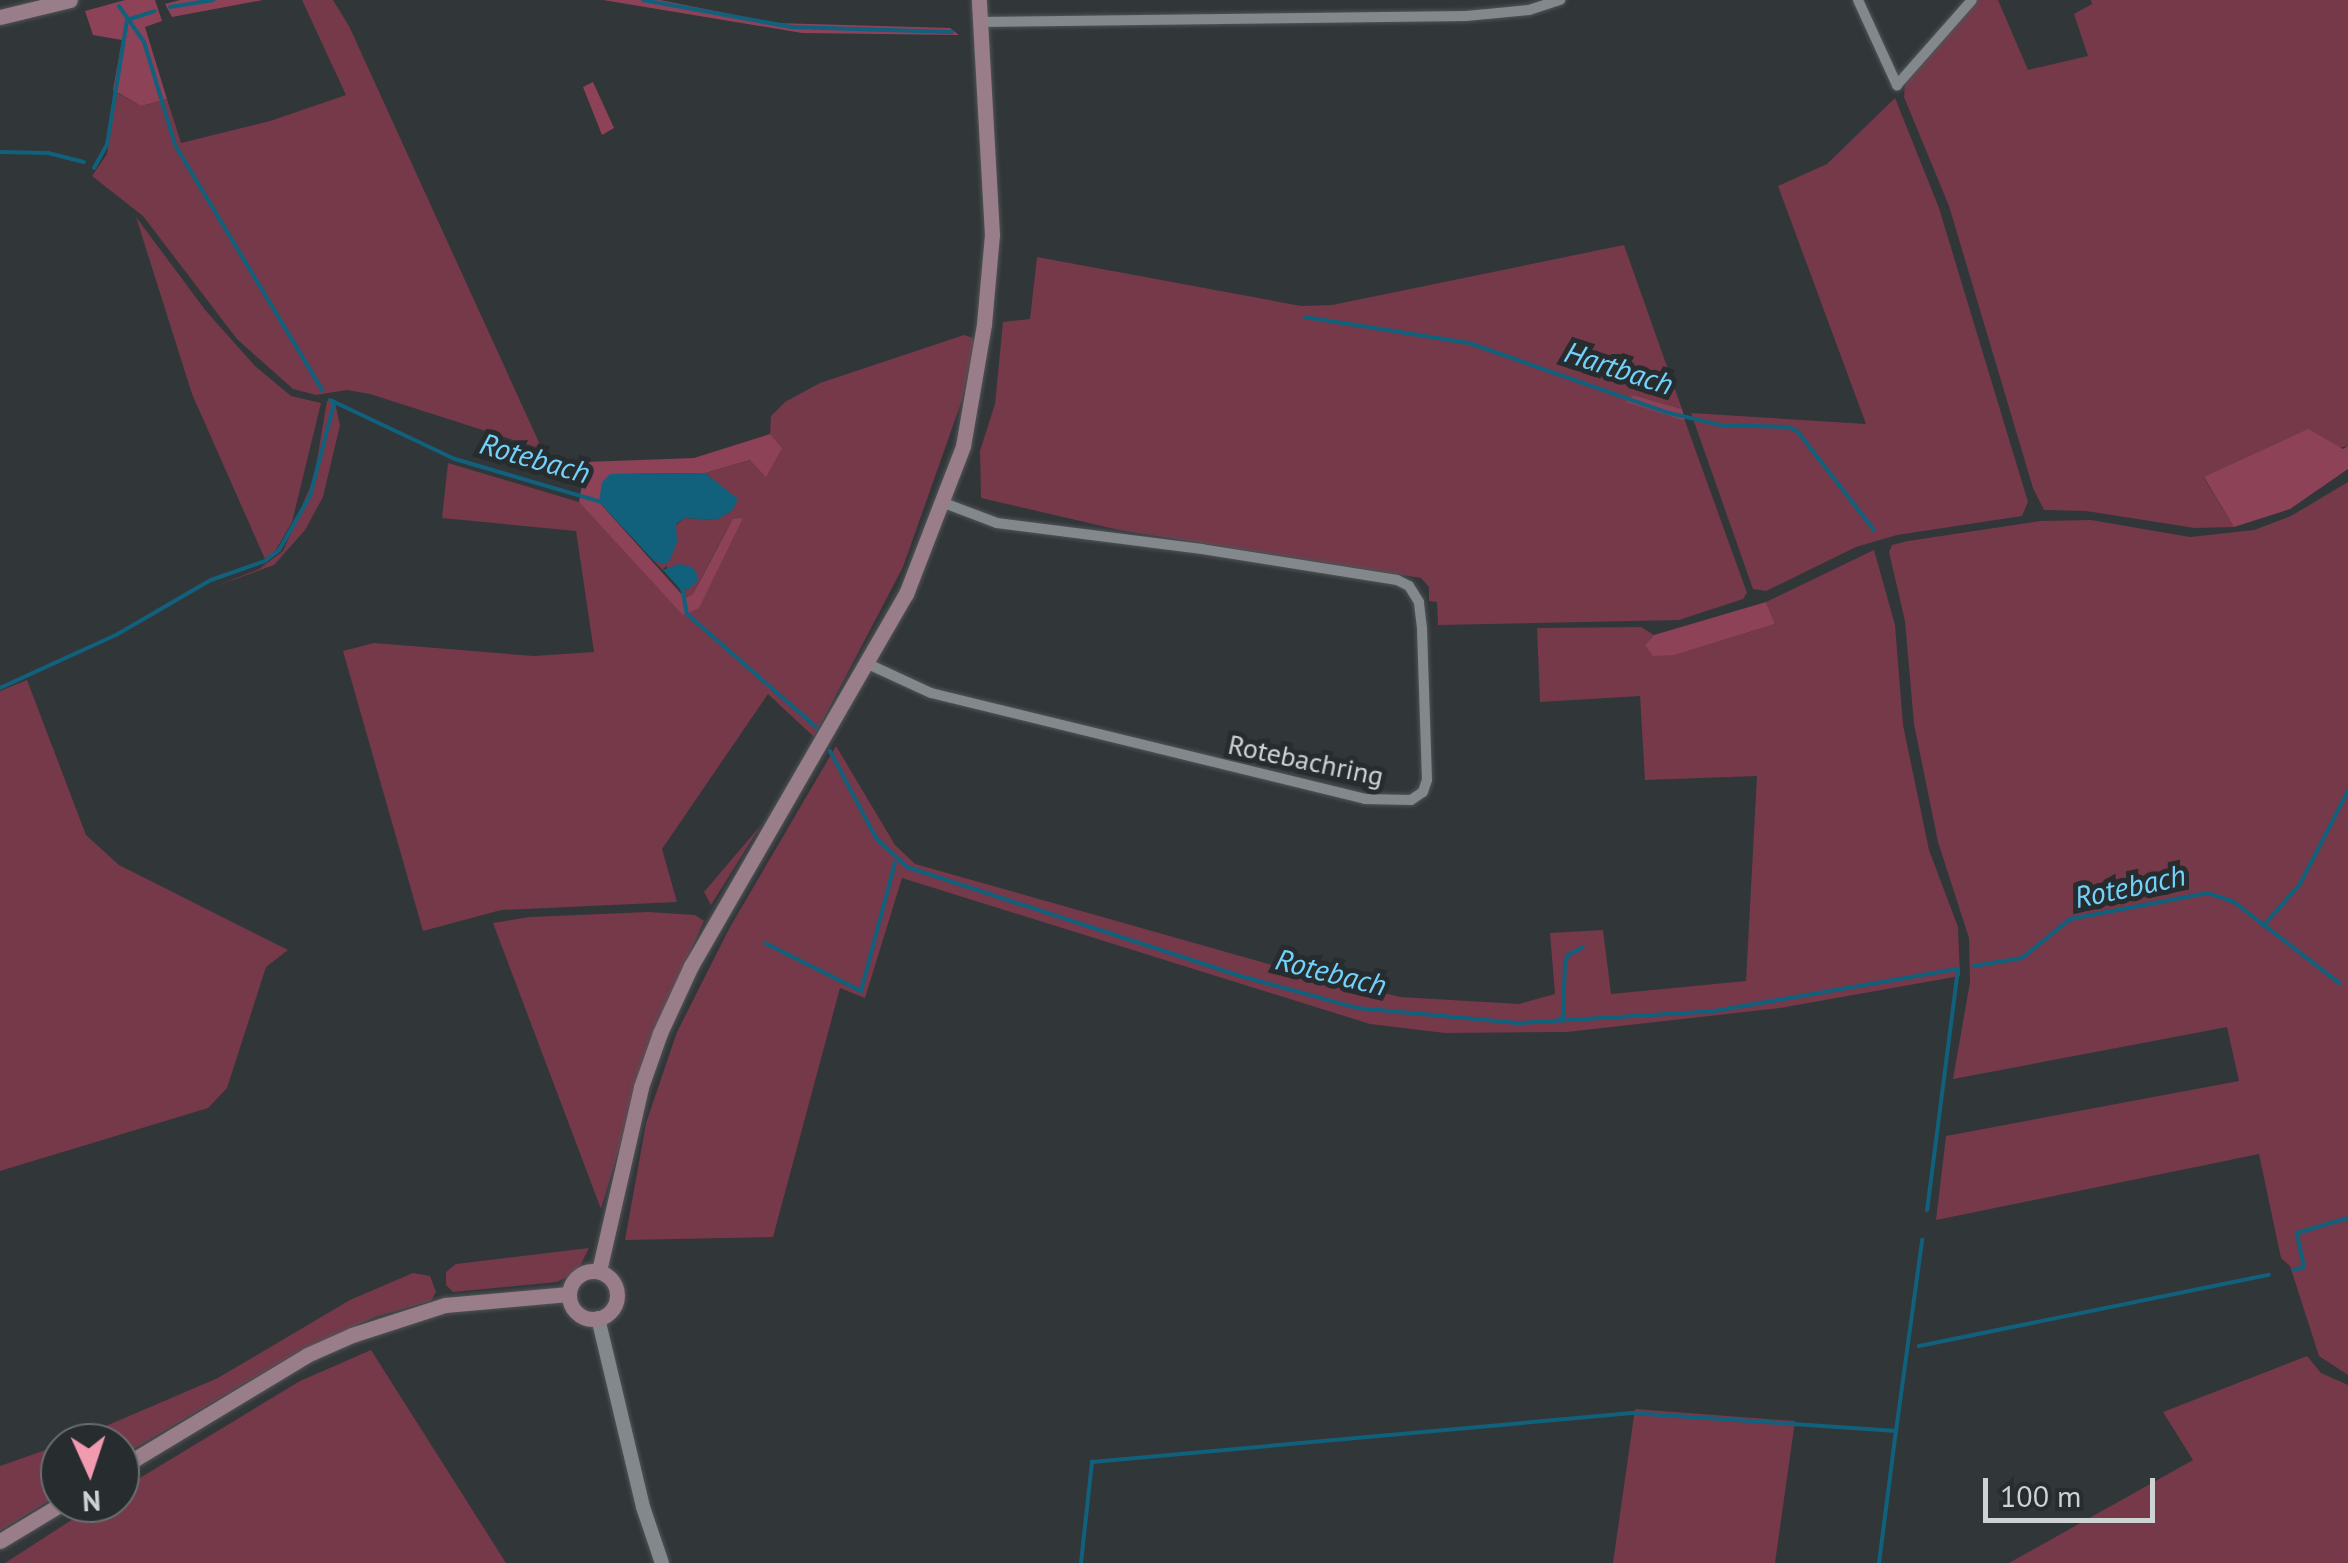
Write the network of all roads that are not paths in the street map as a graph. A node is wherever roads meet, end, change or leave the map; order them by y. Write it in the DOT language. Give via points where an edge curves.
graph roads {
  1 [pos="70,0"];
  2 [pos="979,0"];
  3 [pos="1560,0"];
  4 [pos="1858,0"];
  5 [pos="1972,0"];
  6 [pos="0,17"];
  7 [pos="981,22"];
  8 [pos="944,503"];
  9 [pos="868,664"];
  10 [pos="598,1271"];
  11 [pos="569,1294"];
  12 [pos="598,1318"];
  13 [pos="140,1456"];
  14 [pos="40,1517"];
  15 [pos="0,1541"];
  16 [pos="662,1563"];
  1 -- 6 [label="main road"];
  2 -- 7 [label="main road"];
  3 -- 7 [label="street" via="1466,16"];
  4 -- 5 [label="street" via="1897,85"];
  7 -- 8 [label="main road" via="991,176 989,279 972,408"];
  8 -- 9 [label="main road"];
  8 -- 9 [label="street, Rotebachring" via="997,523 1409,586 1422,628 1423,792 1411,800 1365,799 948,697"];
  9 -- 10 [label="main road" via="692,966 660,1033"];
  10 -- 11 [label="main road" via="578,1276"];
  10 -- 12 [label="main road" via="618,1293 612,1310"];
  11 -- 12 [label="main road" via="579,1315"];
  11 -- 13 [label="main road" via="445,1305 352,1334"];
  12 -- 16 [label="street"];
  14 -- 15 [label="main road"];
}
